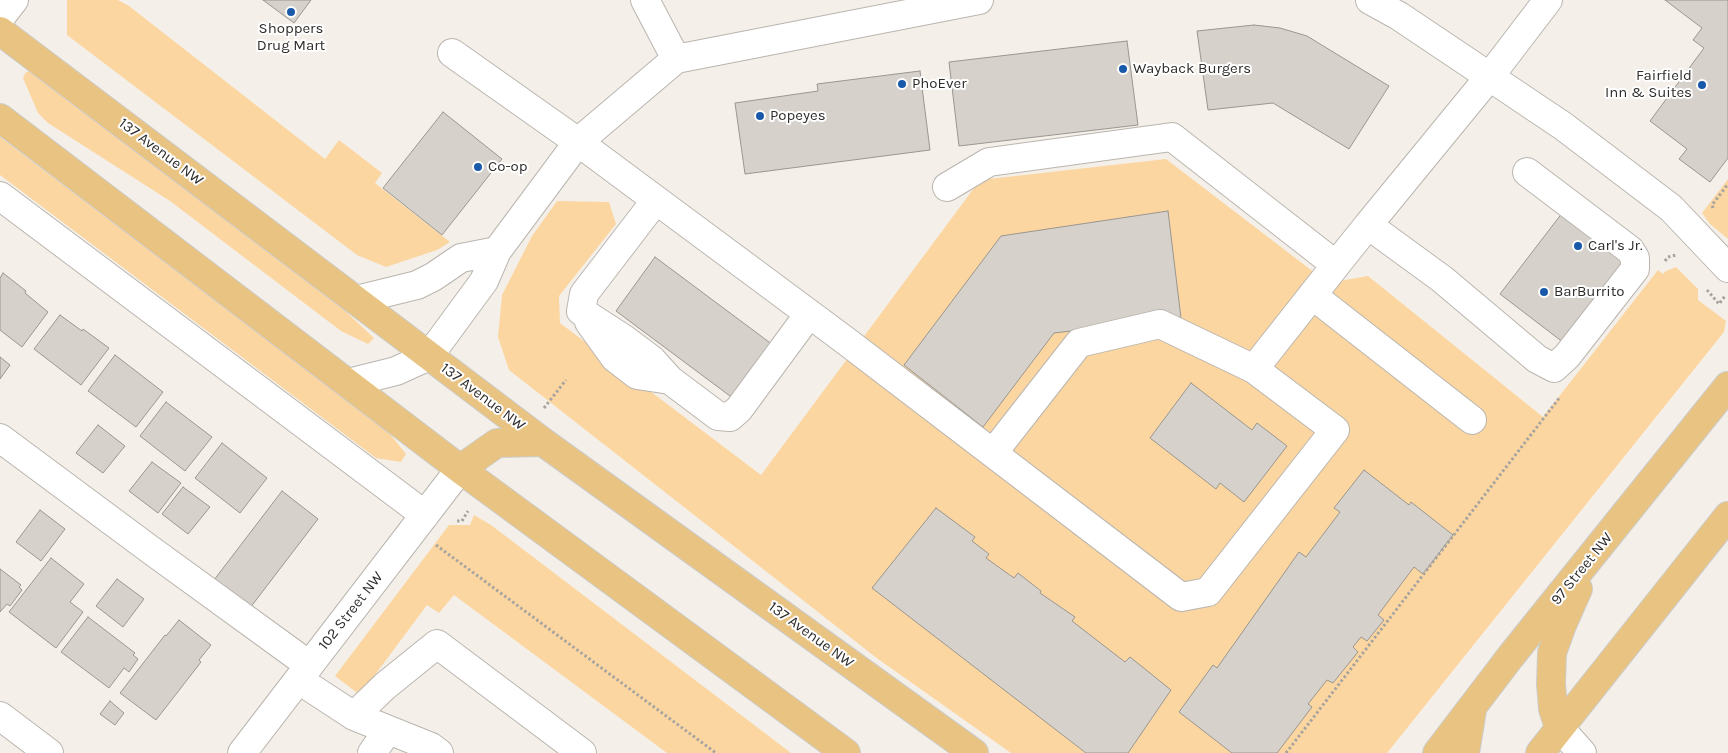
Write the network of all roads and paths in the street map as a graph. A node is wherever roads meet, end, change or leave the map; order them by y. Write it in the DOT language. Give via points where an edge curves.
graph roads {
  1 [pos="14,0"];
  2 [pos="644,0"];
  3 [pos="978,0"];
  4 [pos="1370,0"];
  5 [pos="1548,0"];
  6 [pos="0,18"];
  7 [pos="0,31"];
  8 [pos="452,52"];
  9 [pos="676,59"];
  10 [pos="1490,76"];
  11 [pos="0,118"];
  12 [pos="578,142"];
  13 [pos="1527,172"];
  14 [pos="1728,184"];
  15 [pos="947,187"];
  16 [pos="0,196"];
  17 [pos="656,200"];
  18 [pos="1714,212"];
  19 [pos="1368,225"];
  20 [pos="497,251"];
  21 [pos="1676,255"];
  22 [pos="1662,265"];
  23 [pos="1336,266"];
  24 [pos="1728,268"];
  25 [pos="1701,283"];
  26 [pos="1728,291"];
  27 [pos="1312,295"];
  28 [pos="356,300"];
  29 [pos="809,314"];
  30 [pos="429,356"];
  31 [pos="1254,369"];
  32 [pos="566,380"];
  33 [pos="348,383"];
  34 [pos="1728,386"];
  35 [pos="1565,391"];
  36 [pos="550,400"];
  37 [pos="1472,420"];
  38 [pos="0,438"];
  39 [pos="543,442"];
  40 [pos="993,453"];
  41 [pos="460,469"];
  42 [pos="425,515"];
  43 [pos="1728,516"];
  44 [pos="1598,549"];
  45 [pos="304,673"];
  46 [pos="1472,706"];
  47 [pos="0,716"];
  48 [pos="354,716"];
  49 [pos="1559,727"];
  50 [pos="388,730"];
  51 [pos="49,753"];
  52 [pos="242,753"];
  53 [pos="372,753"];
  54 [pos="440,753"];
  55 [pos="582,753"];
  56 [pos="716,753"];
  57 [pos="846,753"];
  58 [pos="974,753"];
  59 [pos="1286,753"];
  60 [pos="1420,753"];
  61 [pos="1437,753"];
  62 [pos="1465,753"];
  63 [pos="1540,753"];
  64 [pos="1582,753"];
  1 -- 6 [label="street"];
  2 -- 9 [label="street"];
  3 -- 9 [label="street"];
  4 -- 10 [label="street" via="1400,16"];
  5 -- 10 [label="street"];
  7 -- 28 [label="main road, 137 Avenue NW"];
  8 -- 12 [label="street"];
  9 -- 12 [label="street"];
  10 -- 19 [label="street"];
  10 -- 24 [label="street" via="1563,126 1671,208"];
  11 -- 33 [label="main road"];
  12 -- 17 [label="street"];
  12 -- 20 [label="street"];
  13 -- 19 [label="street" via="1630,250 1636,258 1635,269 1554,368 1537,359 1442,279"];
  14 -- 18 [label="path" via="1712,205"];
  15 -- 23 [label="street" via="989,162 1172,137"];
  16 -- 42 [label="street"];
  17 -- 29 [label="street"];
  17 -- 29 [label="street" via="584,294 581,311 614,358 638,375 670,380 718,416 730,418"];
  19 -- 23 [label="street"];
  20 -- 28 [label="street" via="462,258 417,285"];
  20 -- 30 [label="street" via="484,281"];
  21 -- 22 [label="path" via="1668,257"];
  23 -- 27 [label="street"];
  25 -- 26 [label="path" via="1719,304"];
  27 -- 31 [label="street"];
  27 -- 37 [label="street"];
  28 -- 30 [label="main road, 137 Avenue NW"];
  29 -- 40 [label="street"];
  30 -- 33 [label="street" via="396,370"];
  30 -- 39 [label="main road, 137 Avenue NW"];
  31 -- 40 [label="street" via="1160,324 1079,343"];
  31 -- 40 [label="street" via="1336,430 1208,592 1181,597"];
  32 -- 36 [label="path"];
  33 -- 41 [label="main road"];
  34 -- 44 [label="main road, 97 Street NW"];
  35 -- 59 [label="path"];
  38 -- 45 [label="street" via="148,548"];
  39 -- 41 [label="main road" via="498,443"];
  39 -- 58 [label="main road, 137 Avenue NW"];
  41 -- 42 [label="street, 102 Street NW"];
  41 -- 57 [label="main road"];
  42 -- 45 [label="street, 102 Street NW"];
  42 -- 56 [label="path" via="432,542"];
  43 -- 49 [label="main road"];
  44 -- 46 [label="main road, 97 Street NW"];
  44 -- 49 [label="main road" via="1552,653 1553,709"];
  45 -- 48 [label="street"];
  45 -- 52 [label="street, 102 Street NW"];
  46 -- 60 [label="main road"];
  46 -- 61 [label="main road, 97 Street NW"];
  46 -- 62 [label="main road"];
  47 -- 51 [label="street"];
  48 -- 50 [label="street"];
  48 -- 55 [label="street" via="437,644"];
  49 -- 63 [label="main road"];
  49 -- 64 [label="street"];
  50 -- 53 [label="street"];
  50 -- 54 [label="street"];
}
